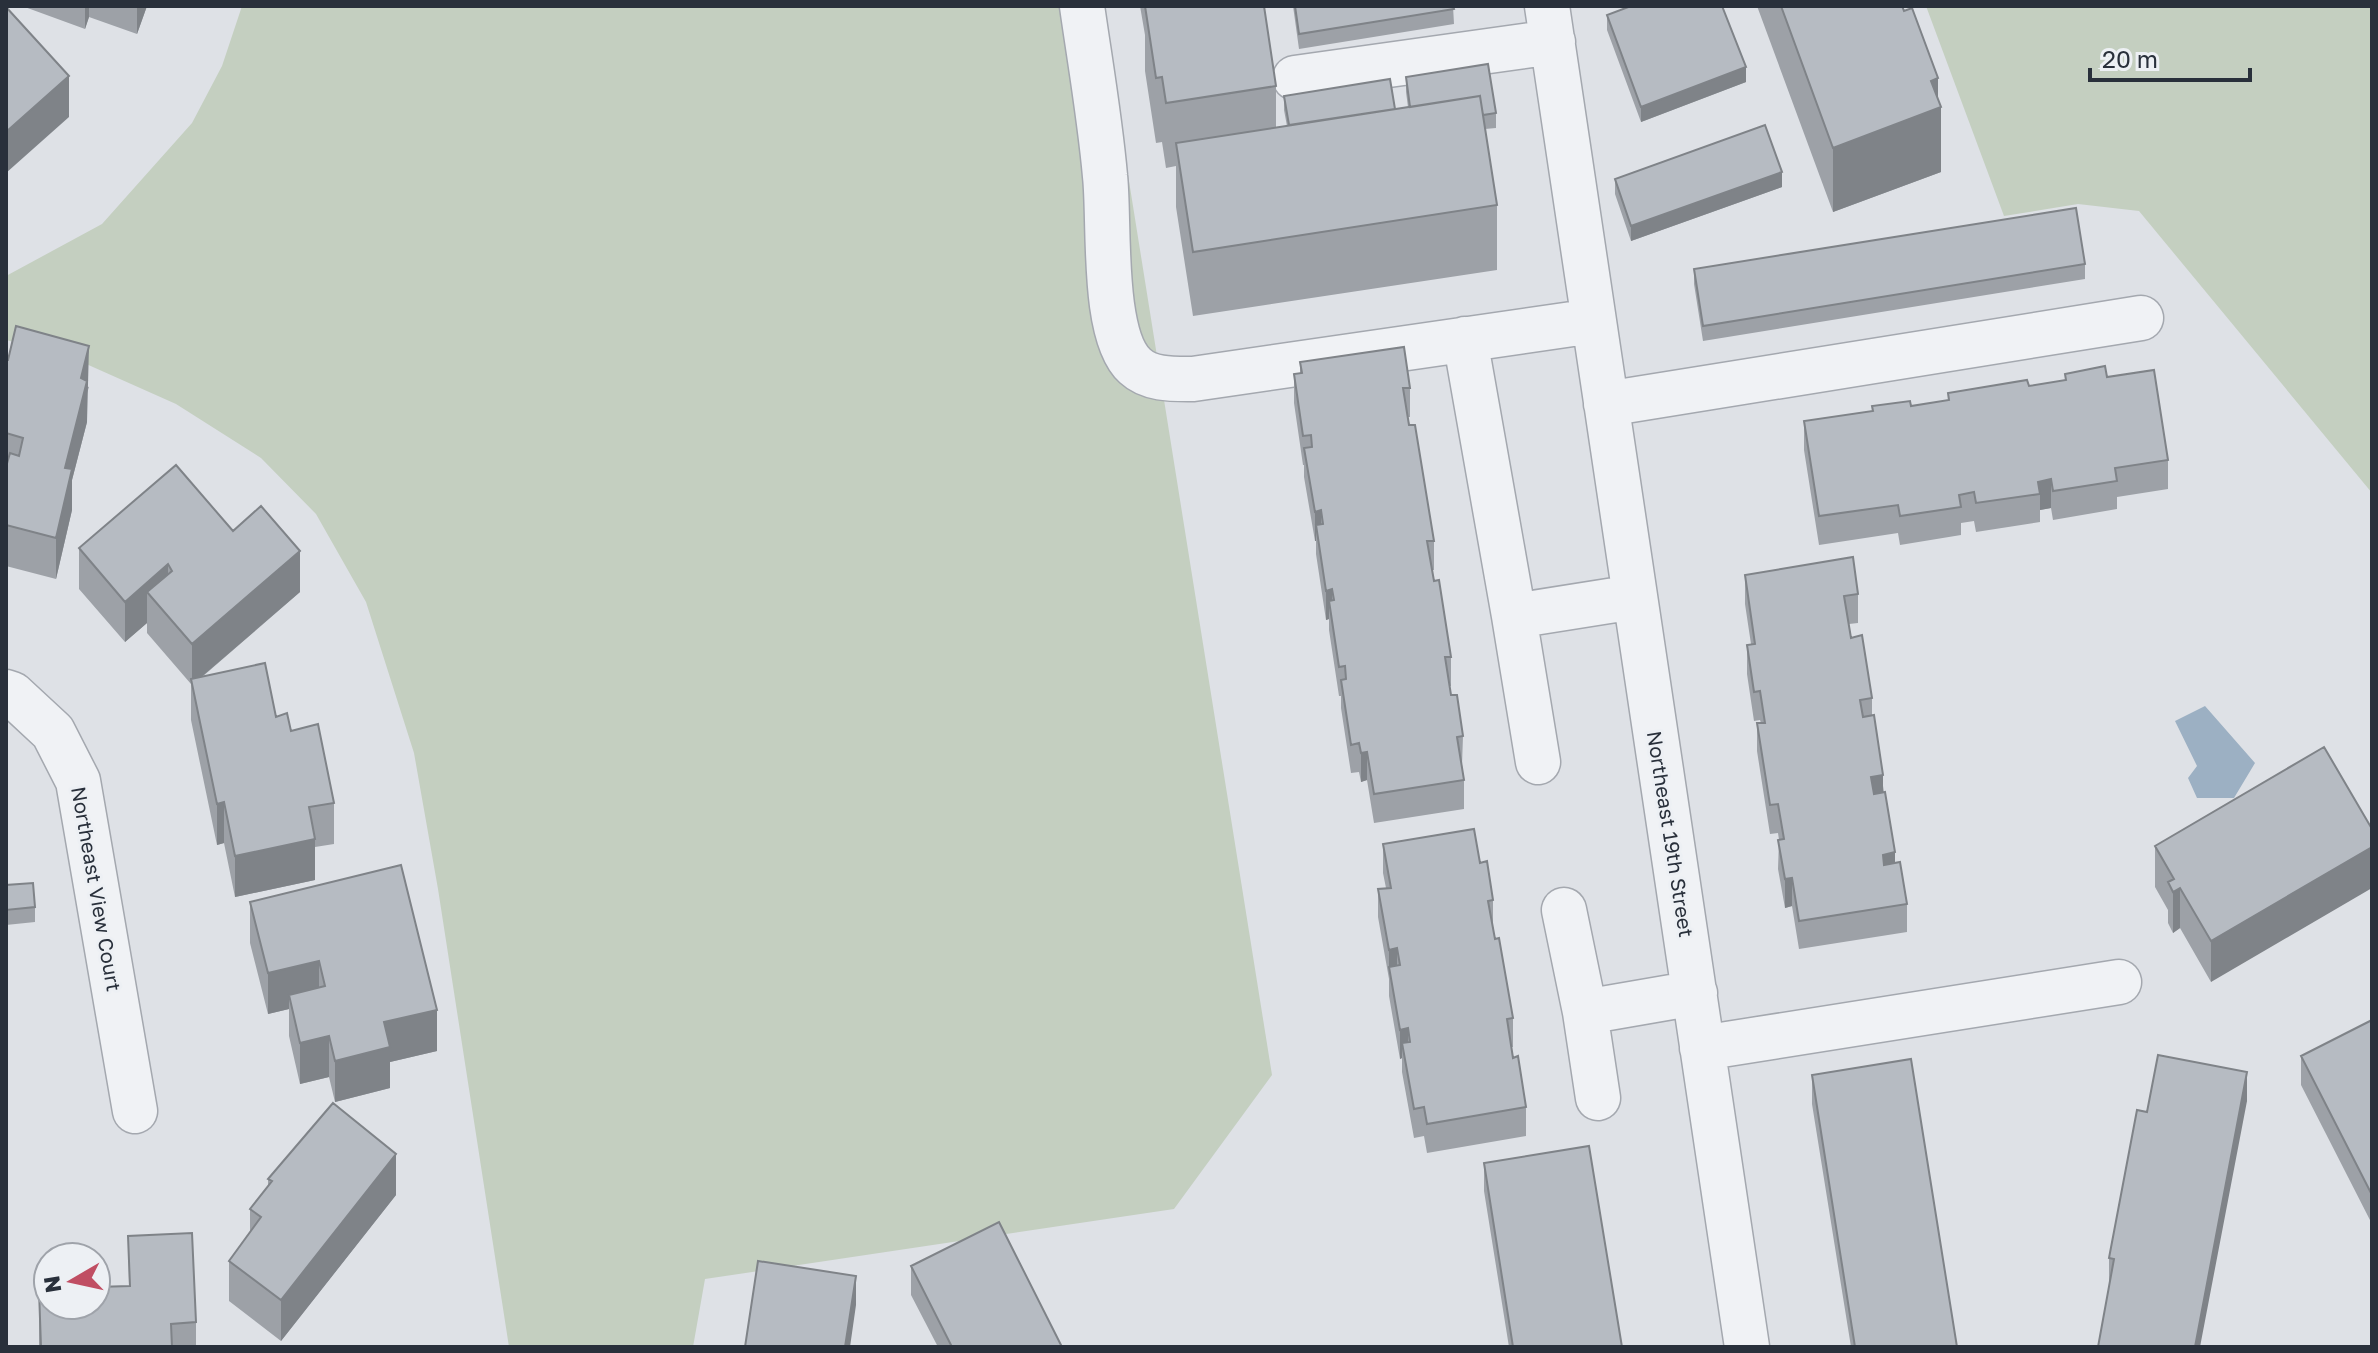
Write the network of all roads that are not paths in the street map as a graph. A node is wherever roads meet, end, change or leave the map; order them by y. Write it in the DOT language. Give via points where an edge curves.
graph roads {
  1 [pos="1082,6"];
  2 [pos="1550,24"];
  3 [pos="1295,78"];
  4 [pos="2141,318"];
  5 [pos="1593,321"];
  6 [pos="1465,339"];
  7 [pos="1606,404"];
  8 [pos="1634,597"];
  9 [pos="1514,616"];
  10 [pos="6,692"];
  11 [pos="1538,762"];
  12 [pos="1564,910"];
  13 [pos="2119,982"];
  14 [pos="1695,993"];
  15 [pos="1585,1012"];
  16 [pos="1702,1048"];
  17 [pos="1598,1098"];
  18 [pos="135,1111"];
  19 [pos="1747,1347"];
  1 -- 6 [label="street" via="1106,176 1111,304 1122,345 1135,366 1159,379 1193,379"];
  2 -- 3 [label="street"];
  2 -- 5 [label="street, Northeast 19th Street"];
  4 -- 7 [label="street"];
  5 -- 6 [label="street"];
  5 -- 7 [label="street, Northeast 19th Street"];
  6 -- 9 [label="street"];
  7 -- 8 [label="street, Northeast 19th Street"];
  8 -- 9 [label="street"];
  8 -- 14 [label="street, Northeast 19th Street"];
  9 -- 11 [label="street"];
  10 -- 18 [label="street, Northeast View Court" via="53,732 78,781"];
  12 -- 15 [label="street"];
  13 -- 16 [label="street"];
  14 -- 15 [label="street"];
  14 -- 16 [label="street, Northeast 19th Street"];
  15 -- 17 [label="street"];
  16 -- 19 [label="street, Northeast 19th Street"];
}
